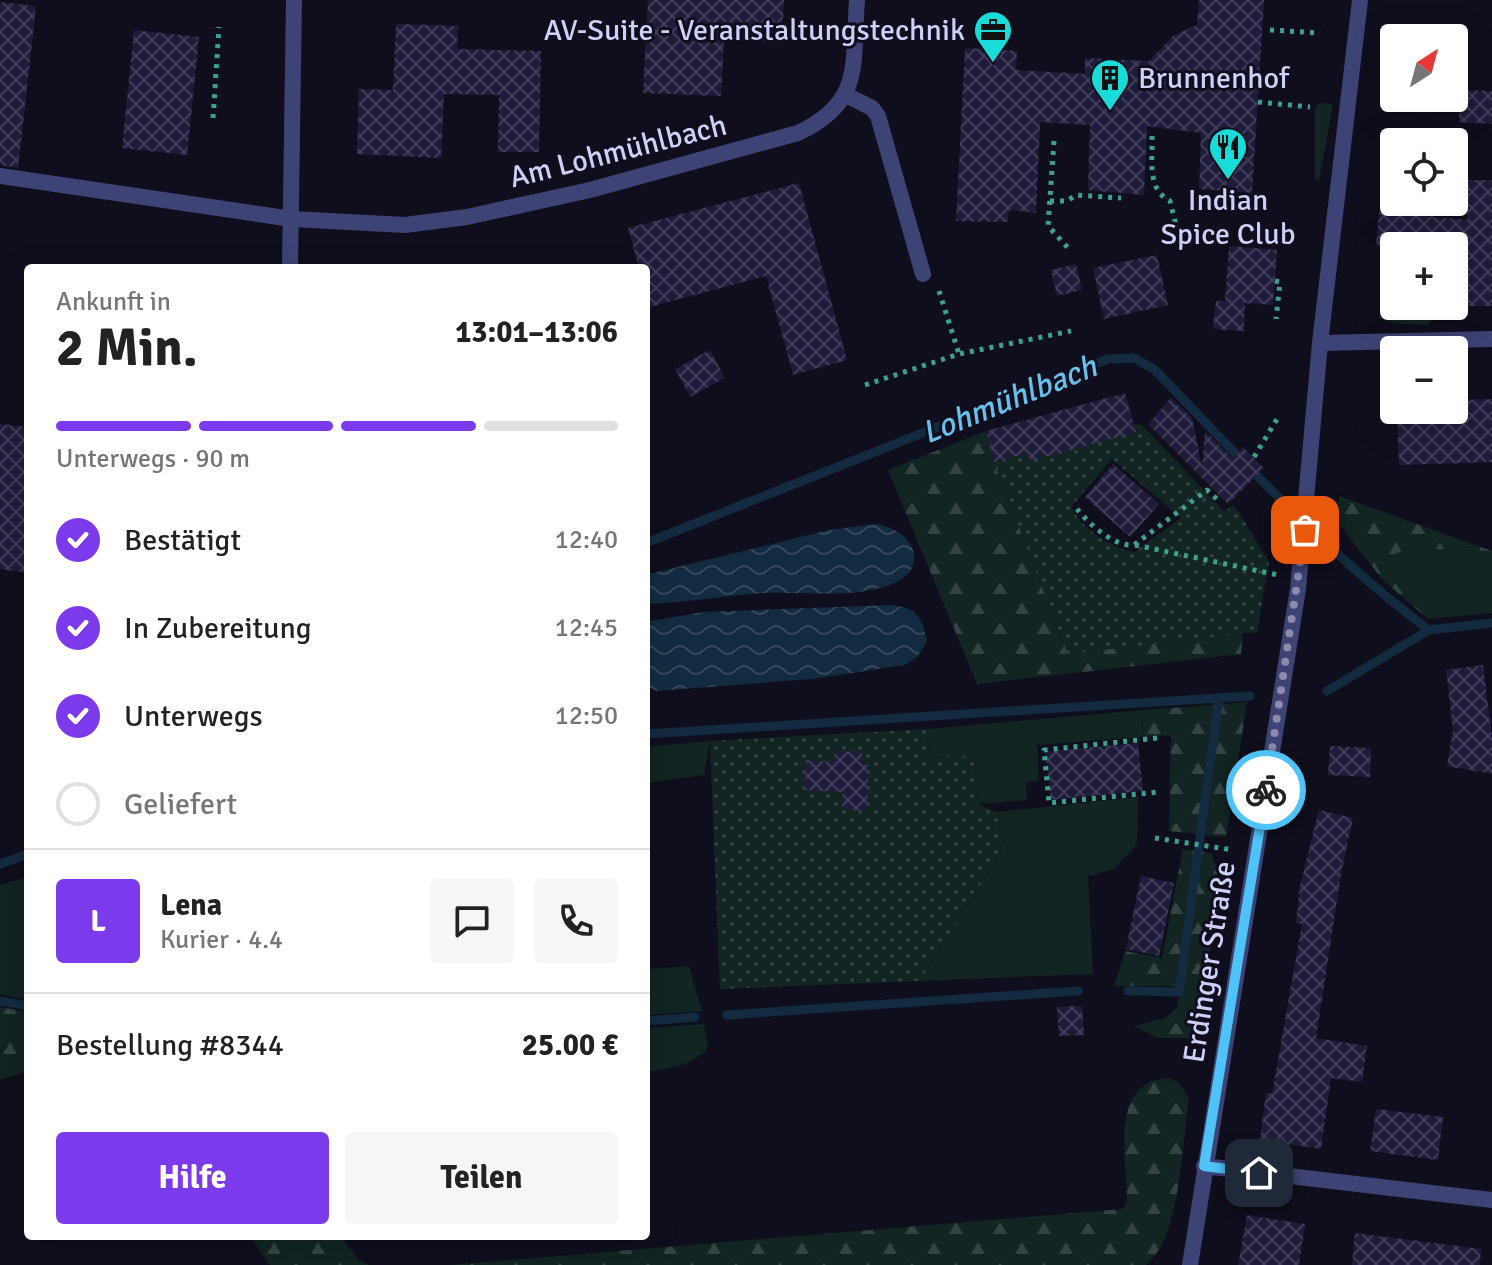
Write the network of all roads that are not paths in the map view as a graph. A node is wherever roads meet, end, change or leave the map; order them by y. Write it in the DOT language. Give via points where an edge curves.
graph roads {
  1 [pos="294,0"];
  2 [pos="857,0"];
  3 [pos="1360,0"];
  4 [pos="846,95"];
  5 [pos="0,176"];
  6 [pos="292,219"];
  7 [pos="290,264"];
  8 [pos="929,276"];
  9 [pos="1492,339"];
  10 [pos="1320,343"];
  11 [pos="1204,1166"];
  12 [pos="1492,1200"];
  13 [pos="1190,1265"];
  1 -- 6 [label="street"];
  2 -- 4 [label="street"];
  3 -- 10 [label="street, Erdinger Straße"];
  4 -- 6 [label="street, Am Lohmühlbach" via="823,121 798,133 590,190 405,225"];
  4 -- 8 [label="street" via="878,116"];
  5 -- 6 [label="street, Am Lohmühlbach"];
  6 -- 7 [label="street"];
  9 -- 10 [label="street"];
  10 -- 11 [label="street, Erdinger Straße" via="1302,555"];
  11 -- 12 [label="street"];
  11 -- 13 [label="street, Erdinger Straße"];
}
